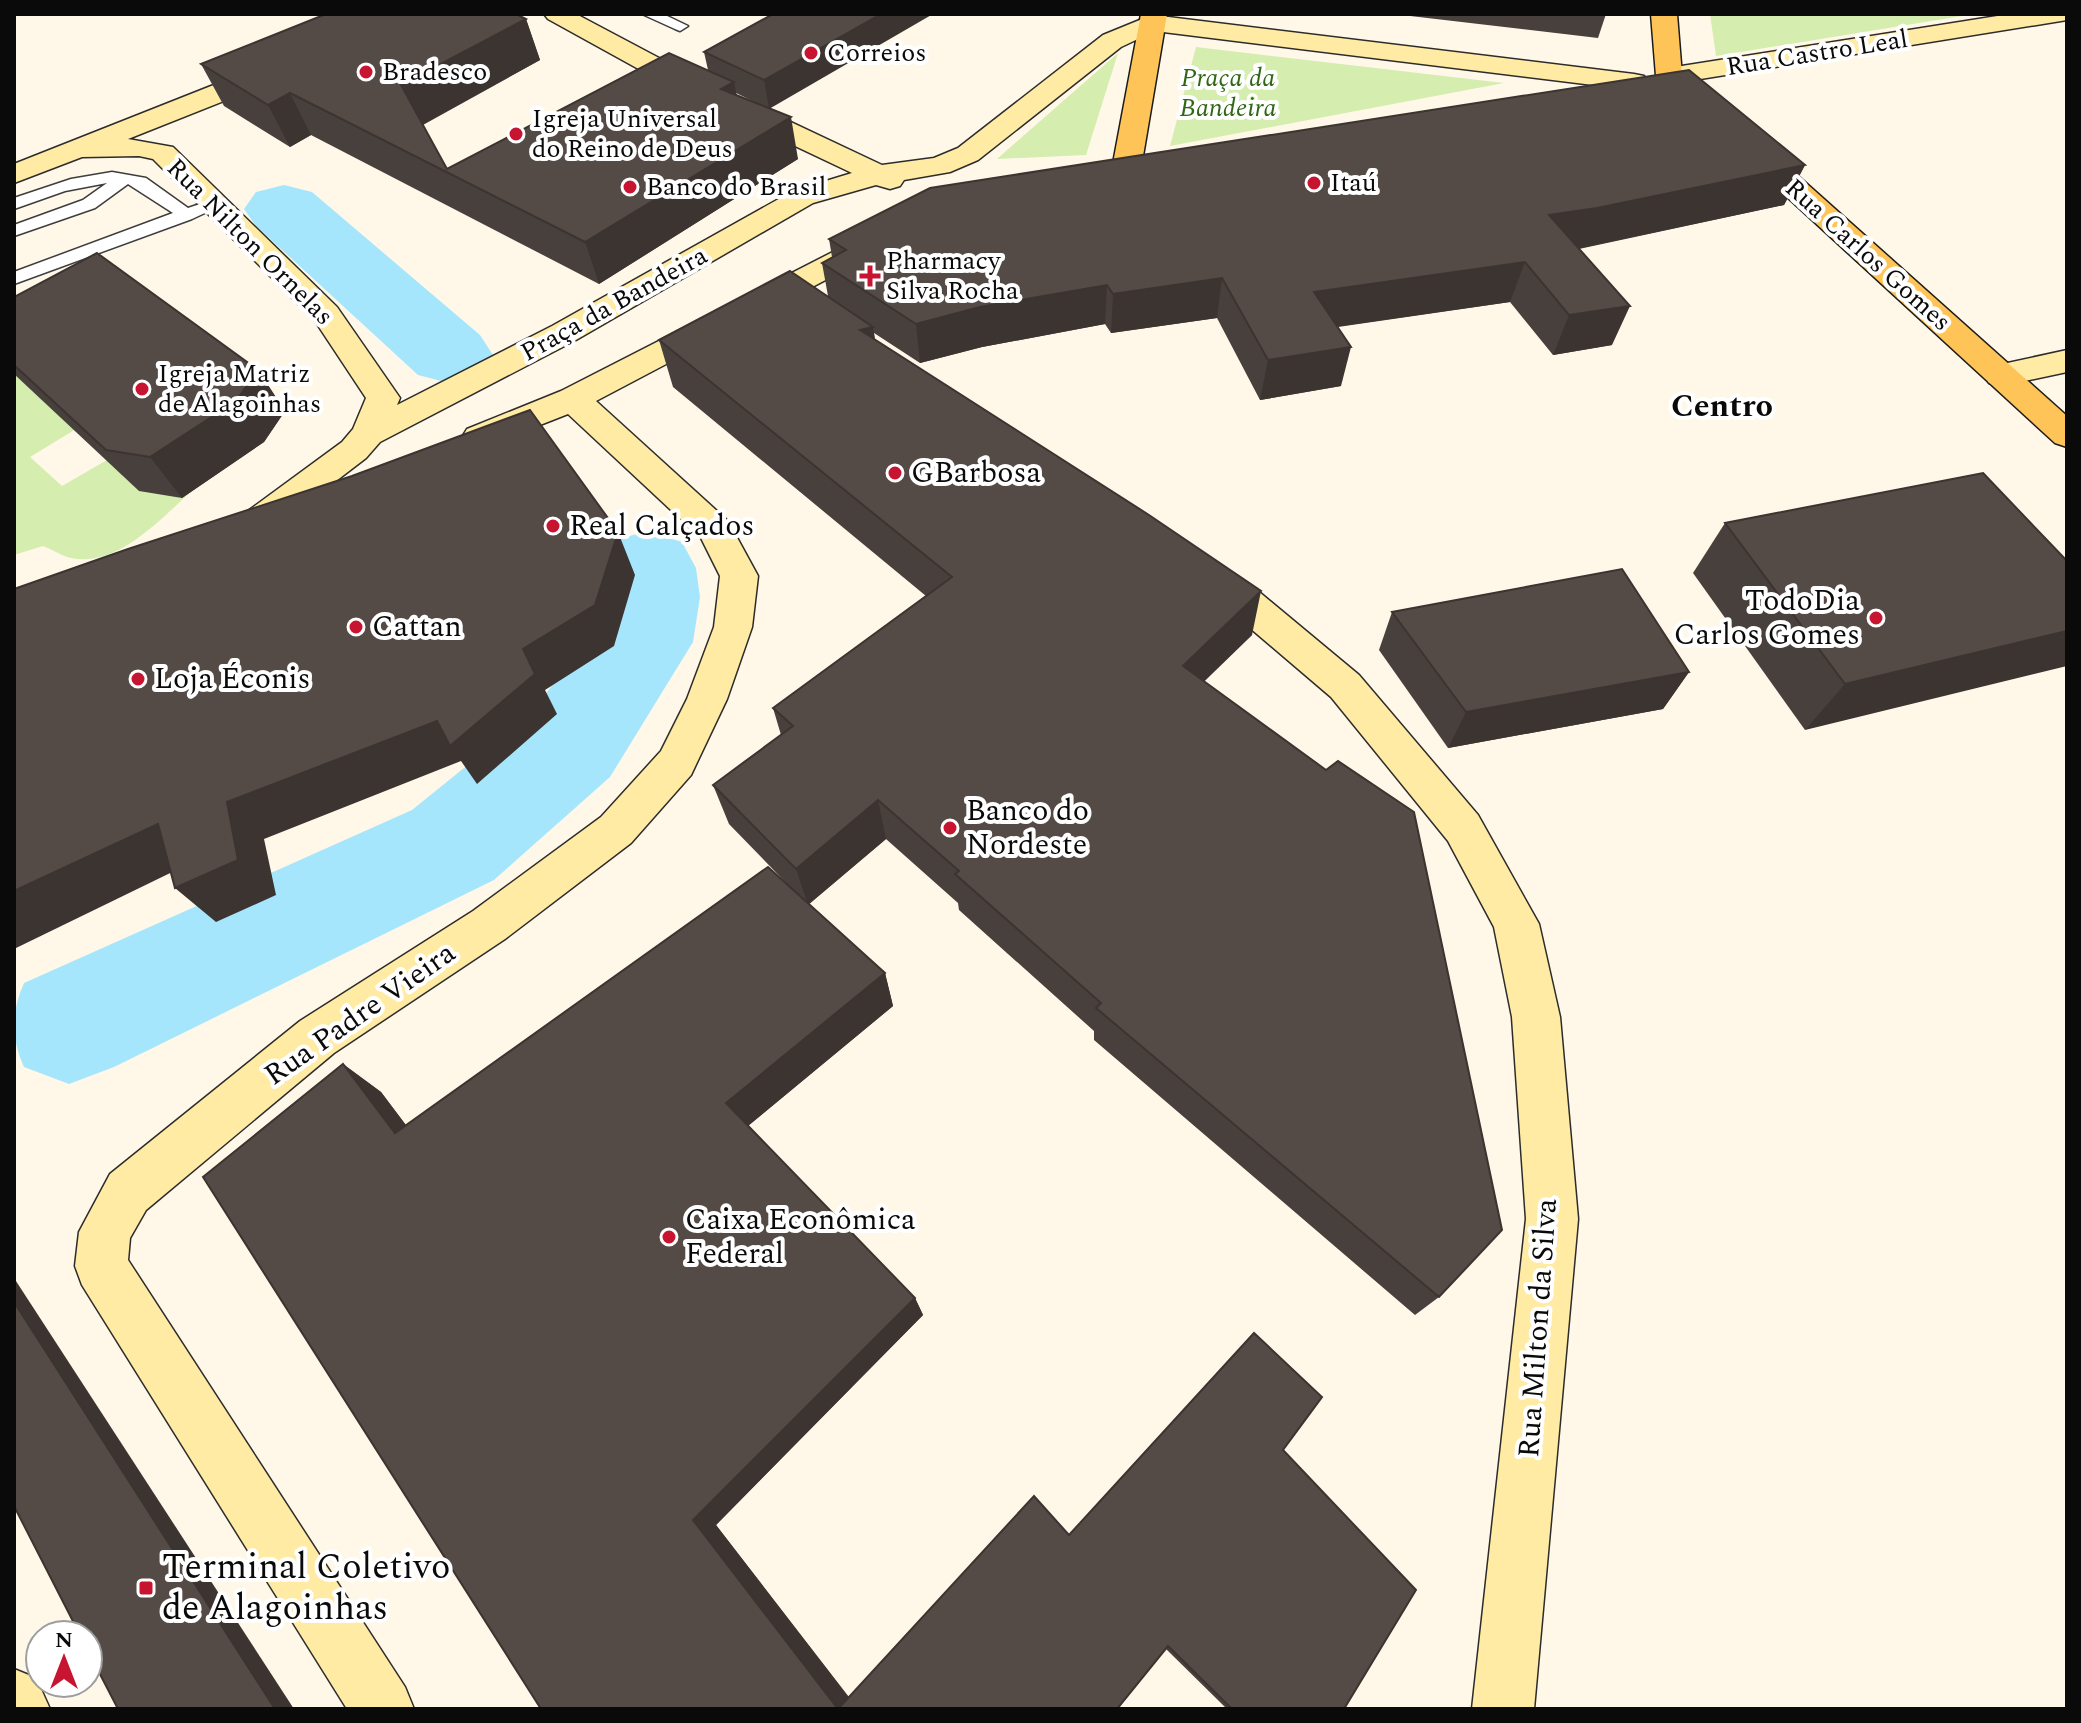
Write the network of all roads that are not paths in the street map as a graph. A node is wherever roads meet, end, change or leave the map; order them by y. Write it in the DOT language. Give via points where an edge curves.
graph roads {
  1 [pos="557,14"];
  2 [pos="650,14"];
  3 [pos="1664,14"];
  4 [pos="2059,14"];
  5 [pos="1153,19"];
  6 [pos="680,26"];
  7 [pos="298,61"];
  8 [pos="1669,76"];
  9 [pos="1634,82"];
  10 [pos="1542,99"];
  11 [pos="1698,102"];
  12 [pos="1731,131"];
  13 [pos="83,149"];
  14 [pos="1188,163"];
  15 [pos="14,174"];
  16 [pos="881,174"];
  17 [pos="126,178"];
  18 [pos="14,204"];
  19 [pos="200,210"];
  20 [pos="14,231"];
  21 [pos="14,278"];
  22 [pos="783,290"];
  23 [pos="820,316"];
  24 [pos="2067,361"];
  25 [pos="2001,375"];
  26 [pos="573,399"];
  27 [pos="368,434"];
  28 [pos="2067,435"];
  29 [pos="456,446"];
  30 [pos="367,481"];
  31 [pos="1179,558"];
  32 [pos="14,1700"];
  33 [pos="19,1709"];
  34 [pos="383,1709"];
  35 [pos="1503,1709"];
  1 -- 16 [label="street" via="683,82"];
  2 -- 6 [label="lane"];
  3 -- 8 [label="main road"];
  4 -- 8 [label="street, Rua Castro Leal"];
  5 -- 9 [label="street"];
  5 -- 14 [label="main road" via="1112,177"];
  5 -- 16 [label="street, Praça da Bandeira" via="1112,41 968,154 940,166"];
  7 -- 13 [label="street"];
  8 -- 9 [label="main road"];
  8 -- 11 [label="main road"];
  9 -- 10 [label="main road"];
  12 -- 25 [label="main road, Rua Carlos Gomes"];
  13 -- 15 [label="street"];
  13 -- 19 [label="street, Rua Nilton Ornelas" via="156,149"];
  16 -- 22 [label="street, Praça da Bandeira" via="911,210"];
  16 -- 27 [label="street, Praça da Bandeira" via="803,197 564,333"];
  17 -- 18 [label="lane" via="51,189"];
  17 -- 19 [label="lane"];
  17 -- 20 [label="lane" via="89,204"];
  19 -- 21 [label="lane"];
  19 -- 27 [label="street, Rua Nilton Ornelas" via="326,314 383,398"];
  22 -- 23 [label="street"];
  22 -- 26 [label="street, Praça da Bandeira"];
  24 -- 25 [label="street"];
  25 -- 28 [label="main road, Rua Carlos Gomes"];
  26 -- 29 [label="street, Praça da Bandeira"];
  26 -- 34 [label="street, Rua Padre Vieira" via="715,530 739,576 733,627 676,763 616,830 489,925 317,1037 128,1192 105,1232 101,1266"];
  27 -- 30 [label="street, Rua Nilton Ornelas" via="354,450 235,533"];
  31 -- 35 [label="street, Rua Milton da Silva" via="1244,601 1345,686 1463,828 1516,924 1536,1017 1552,1219"];
  32 -- 33 [label="street"];
}
